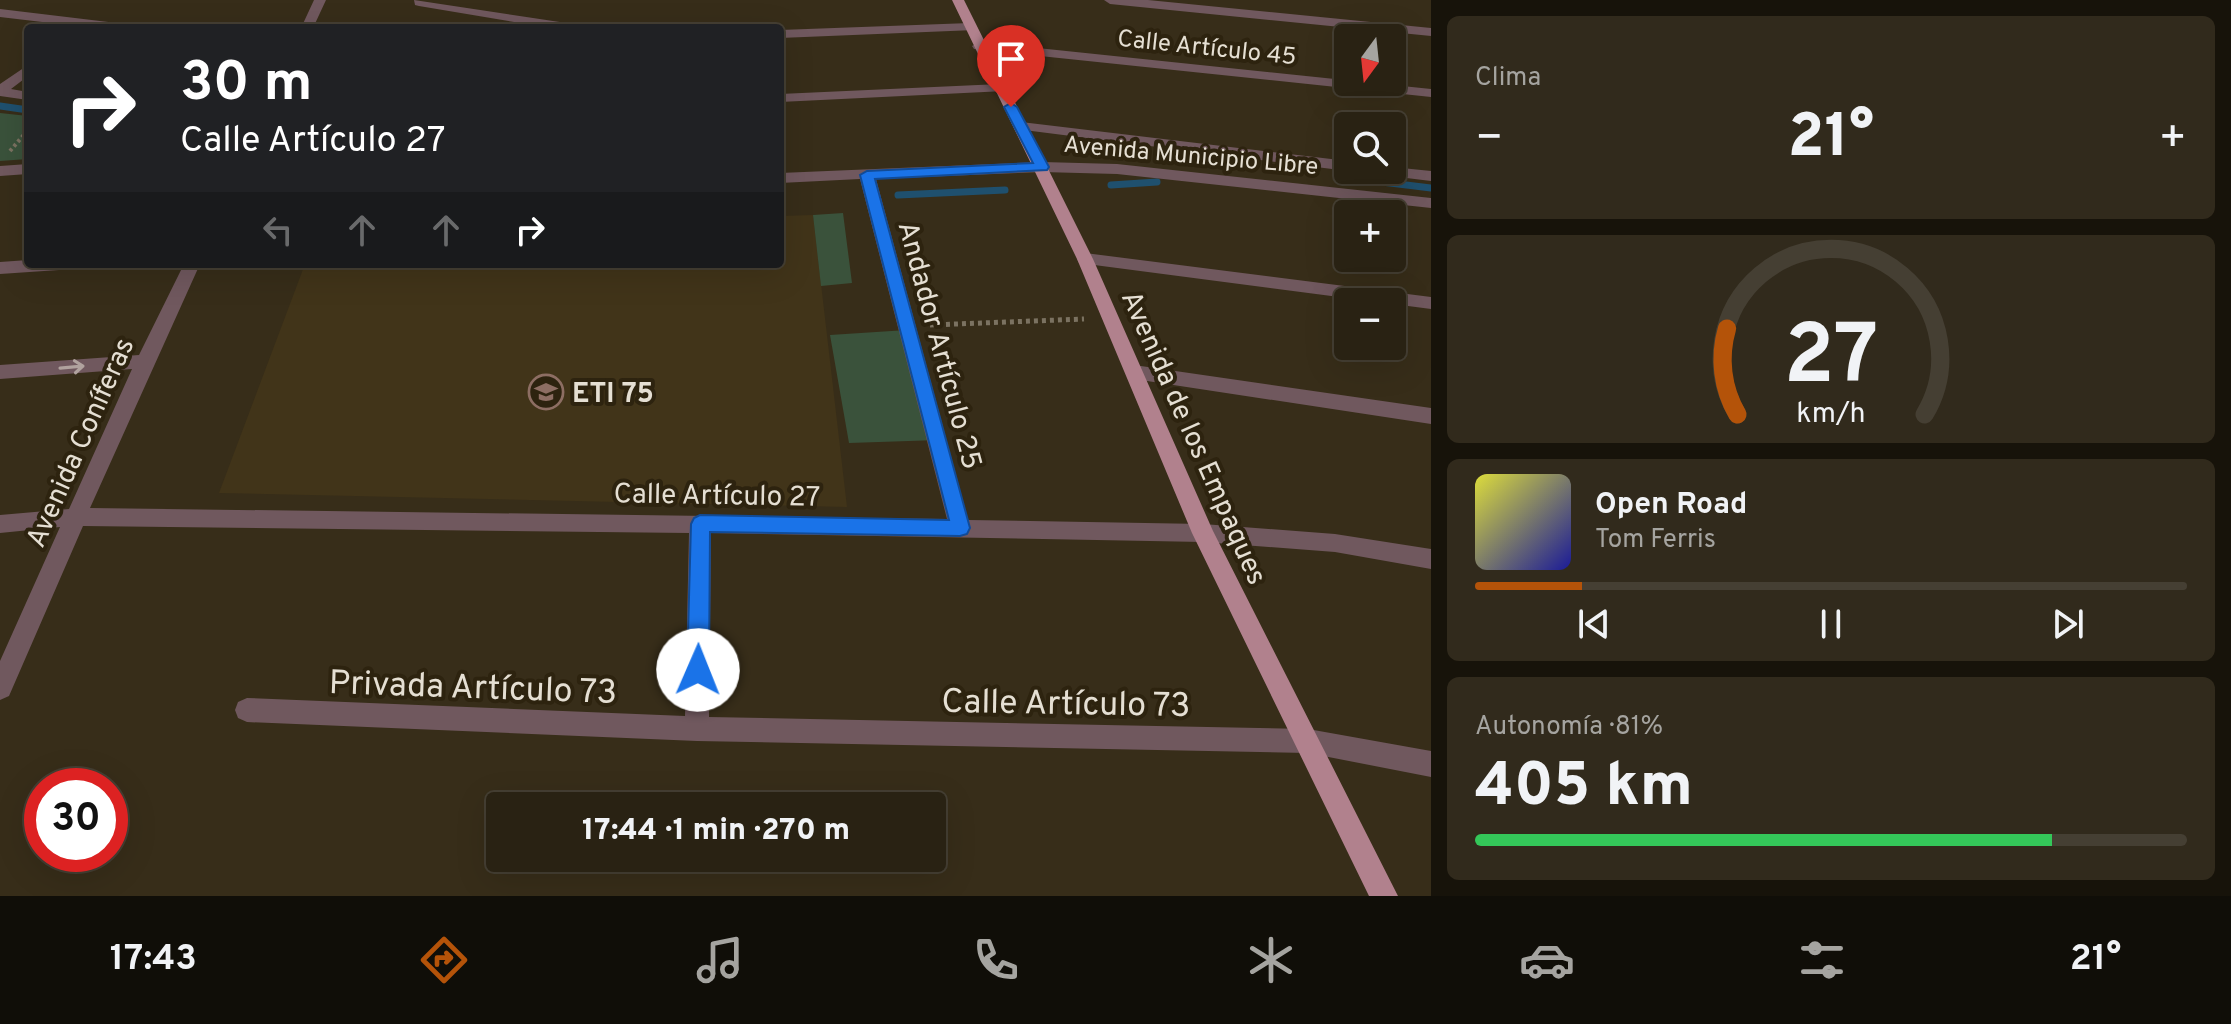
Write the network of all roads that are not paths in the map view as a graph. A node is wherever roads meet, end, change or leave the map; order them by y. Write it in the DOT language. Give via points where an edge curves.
graph roads {
  1 [pos="320,0"];
  2 [pos="958,0"];
  3 [pos="1110,0"];
  4 [pos="419,2"];
  5 [pos="0,13"];
  6 [pos="70,24"];
  7 [pos="309,24"];
  8 [pos="544,24"];
  9 [pos="1431,32"];
  10 [pos="784,34"];
  11 [pos="974,36"];
  12 [pos="24,72"];
  13 [pos="1000,88"];
  14 [pos="0,92"];
  15 [pos="1431,93"];
  16 [pos="24,95"];
  17 [pos="784,98"];
  18 [pos="1021,126"];
  19 [pos="1334,164"];
  20 [pos="1042,167"];
  21 [pos="24,169"];
  22 [pos="0,171"];
  23 [pos="1406,173"];
  24 [pos="867,175"];
  25 [pos="1431,176"];
  26 [pos="784,178"];
  27 [pos="1431,203"];
  28 [pos="1085,259"];
  29 [pos="24,266"];
  30 [pos="0,268"];
  31 [pos="190,268"];
  32 [pos="1431,303"];
  33 [pos="145,361"];
  34 [pos="0,372"];
  35 [pos="1134,372"];
  36 [pos="1431,416"];
  37 [pos="76,517"];
  38 [pos="0,524"];
  39 [pos="700,524"];
  40 [pos="960,528"];
  41 [pos="1203,533"];
  42 [pos="1431,559"];
  43 [pos="0,688"];
  44 [pos="247,710"];
  45 [pos="697,729"];
  46 [pos="1308,741"];
  47 [pos="1431,764"];
  48 [pos="1384,896"];
  1 -- 7 [label="street"];
  2 -- 11 [label="main road, Avenida de los Empaques"];
  3 -- 9 [label="street"];
  4 -- 8 [label="street"];
  5 -- 6 [label="street"];
  10 -- 11 [label="street, Calle Artículo 45"];
  11 -- 13 [label="main road, Avenida de los Empaques"];
  11 -- 15 [label="street, Calle Artículo 45"];
  12 -- 14 [label="street"];
  13 -- 17 [label="street"];
  13 -- 18 [label="main road, Avenida de los Empaques"];
  14 -- 16 [label="street"];
  18 -- 19 [label="street, Avenida Municipio Libre"];
  18 -- 20 [label="main road, Avenida de los Empaques"];
  20 -- 24 [label="street, Avenida Municipio Libre"];
  20 -- 27 [label="street, Avenida Municipio Libre" via="1117,169"];
  20 -- 28 [label="main road, Avenida de los Empaques"];
  21 -- 22 [label="street"];
  23 -- 25 [label="street"];
  24 -- 26 [label="street, Avenida Municipio Libre"];
  24 -- 40 [label="street, Andador Artículo 25"];
  28 -- 32 [label="street"];
  28 -- 35 [label="main road, Avenida de los Empaques"];
  29 -- 30 [label="street"];
  31 -- 33 [label="street, Avenida Coníferas"];
  34 -- 33 [label="street, one-way"];
  33 -- 37 [label="street, Avenida Coníferas"];
  35 -- 36 [label="street"];
  35 -- 41 [label="main road, Avenida de los Empaques"];
  37 -- 38 [label="street, Calle Artículo 27"];
  37 -- 39 [label="street, Calle Artículo 27"];
  37 -- 43 [label="street, Avenida Coníferas"];
  39 -- 40 [label="street, Calle Artículo 27"];
  39 -- 45 [label="street"];
  40 -- 41 [label="street, Calle Artículo 27"];
  41 -- 42 [label="street, Calle Artículo 27" via="1335,543"];
  41 -- 46 [label="main road, Avenida de los Empaques"];
  44 -- 45 [label="street, Privada Artículo 73"];
  45 -- 46 [label="street, Calle Artículo 73"];
  46 -- 47 [label="street, Calle Artículo 73"];
  46 -- 48 [label="main road, Avenida de los Empaques"];
}
